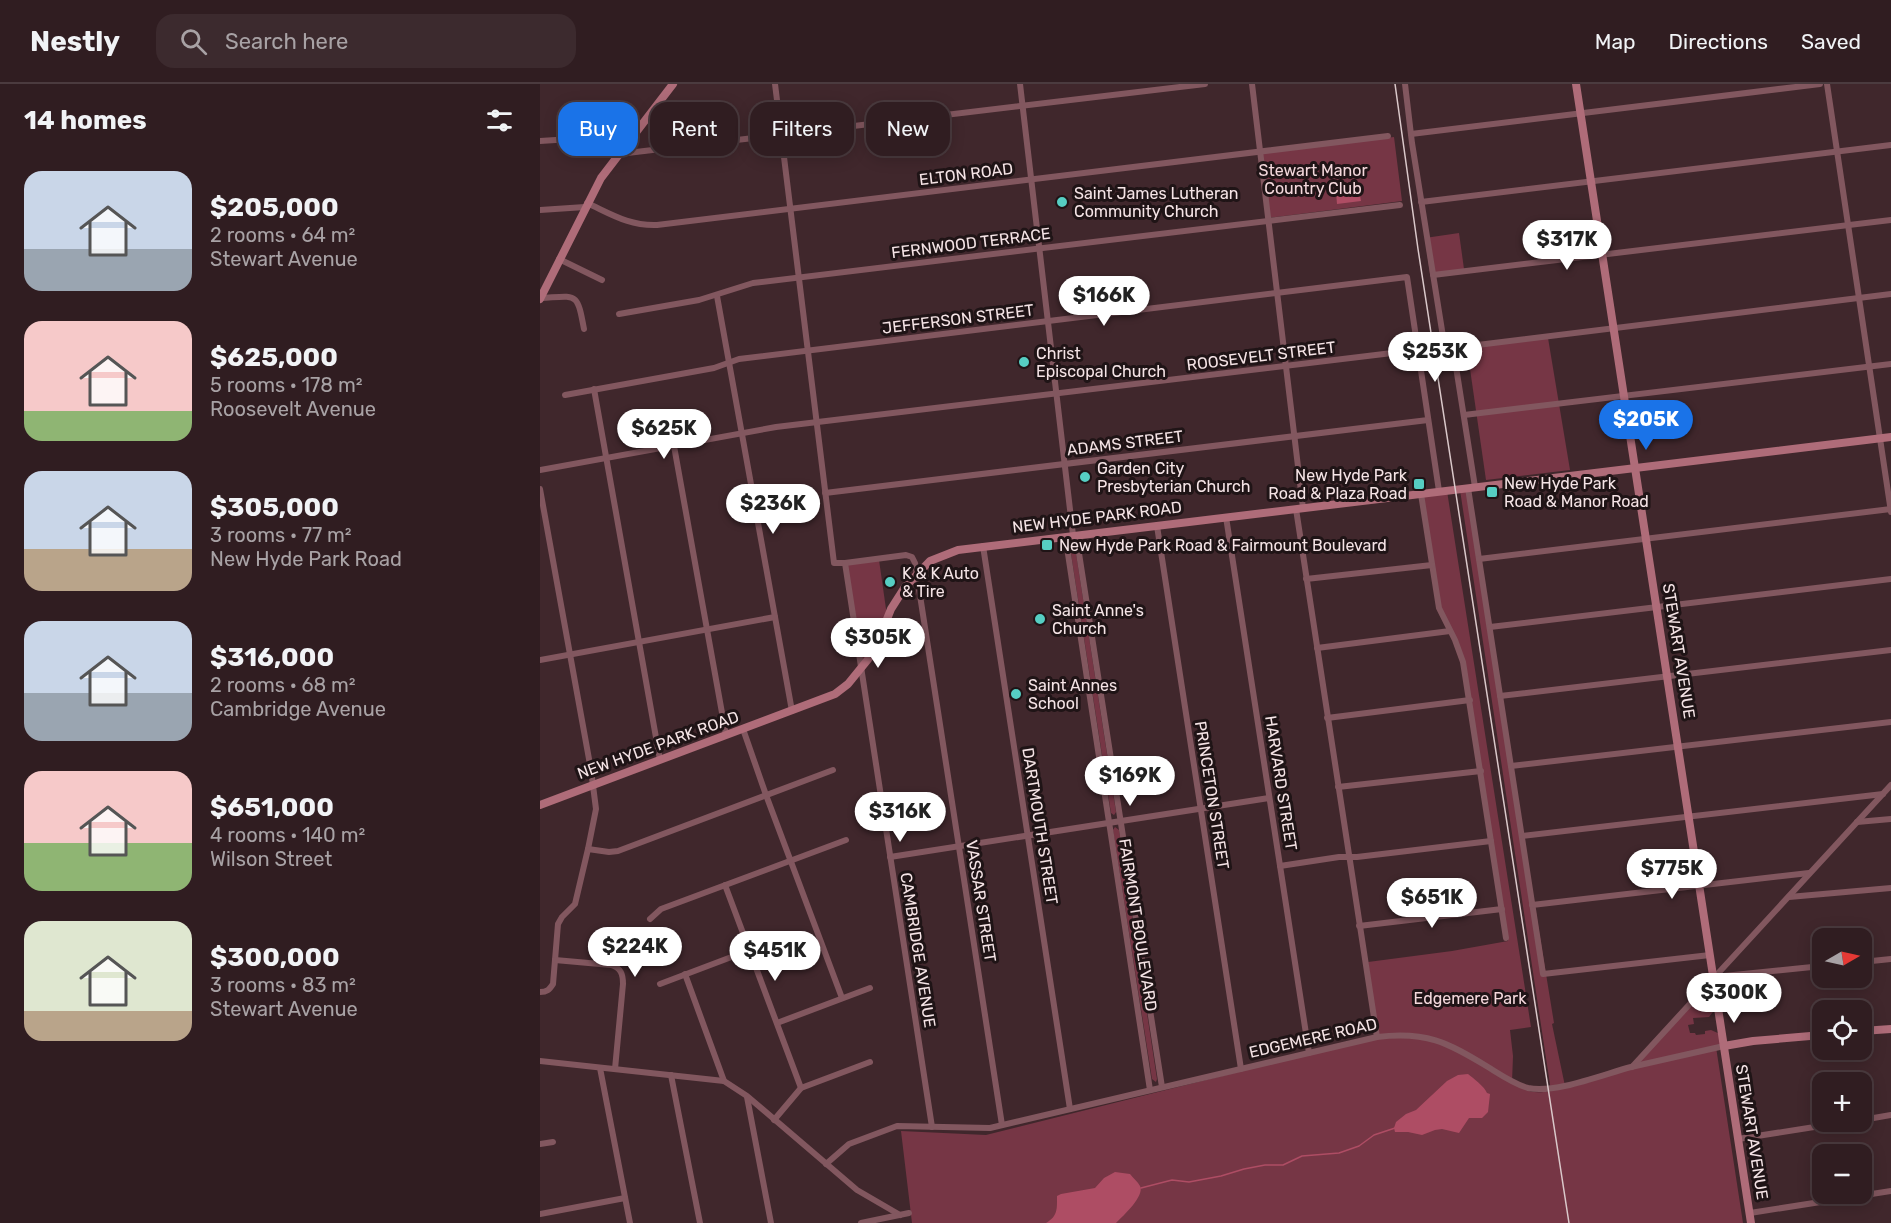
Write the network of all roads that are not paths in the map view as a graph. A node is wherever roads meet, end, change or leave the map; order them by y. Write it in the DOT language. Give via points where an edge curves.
graph roads {
  1 [pos="673,84"];
  2 [pos="776,84"];
  3 [pos="1020,84"];
  4 [pos="1205,84"];
  5 [pos="1252,84"];
  6 [pos="1406,84"];
  7 [pos="1576,84"];
  8 [pos="1820,84"];
  9 [pos="1827,84"];
  10 [pos="778,102"];
  11 [pos="1022,106"];
  12 [pos="1580,113"];
  13 [pos="854,126"];
  14 [pos="638,129"];
  15 [pos="1411,134"];
  16 [pos="1388,136"];
  17 [pos="750,139"];
  18 [pos="558,140"];
  19 [pos="540,141"];
  20 [pos="1891,146"];
  21 [pos="638,152"];
  22 [pos="1260,152"];
  23 [pos="1837,152"];
  24 [pos="617,156"];
  25 [pos="784,156"];
  26 [pos="1031,179"];
  27 [pos="1591,182"];
  28 [pos="1421,202"];
  29 [pos="586,205"];
  30 [pos="1400,205"];
  31 [pos="790,208"];
  32 [pos="540,210"];
  33 [pos="1891,220"];
  34 [pos="1268,221"];
  35 [pos="1848,225"];
  36 [pos="1039,248"];
  37 [pos="1603,254"];
  38 [pos="560,259"];
  39 [pos="1433,275"];
  40 [pos="799,278"];
  41 [pos="544,280"];
  42 [pos="602,280"];
  43 [pos="1277,294"];
  44 [pos="1891,294"];
  45 [pos="717,296"];
  46 [pos="1859,298"];
  47 [pos="540,299"];
  48 [pos="619,314"];
  49 [pos="1048,321"];
  50 [pos="1614,327"];
  51 [pos="584,329"];
  52 [pos="1453,348"];
  53 [pos="808,350"];
  54 [pos="1417,350"];
  55 [pos="729,362"];
  56 [pos="1891,364"];
  57 [pos="1870,366"];
  58 [pos="1286,367"];
  59 [pos="594,389"];
  60 [pos="1056,394"];
  61 [pos="565,395"];
  62 [pos="1624,396"];
  63 [pos="1464,416"];
  64 [pos="1428,420"];
  65 [pos="816,423"];
  66 [pos="742,433"];
  67 [pos="1294,436"];
  68 [pos="1891,437"];
  69 [pos="1881,438"];
  70 [pos="674,446"];
  71 [pos="605,458"];
  72 [pos="1064,464"];
  73 [pos="1635,468"];
  74 [pos="540,470"];
  75 [pos="1471,487"];
  76 [pos="540,489"];
  77 [pos="1439,491"];
  78 [pos="825,493"];
  79 [pos="1421,494"];
  80 [pos="1299,508"];
  81 [pos="1891,510"];
  82 [pos="1226,517"];
  83 [pos="1157,525"];
  84 [pos="1073,535"];
  85 [pos="1646,539"];
  86 [pos="984,546"];
  87 [pos="1479,559"];
  88 [pos="845,563"];
  89 [pos="1432,565"];
  90 [pos="917,574"];
  91 [pos="1306,579"];
  92 [pos="1891,579"];
  93 [pos="1657,608"];
  94 [pos="775,617"];
  95 [pos="1490,627"];
  96 [pos="707,630"];
  97 [pos="1450,631"];
  98 [pos="638,642"];
  99 [pos="1317,648"];
  100 [pos="1891,650"];
  101 [pos="570,654"];
  102 [pos="540,660"];
  103 [pos="862,669"];
  104 [pos="1667,676"];
  105 [pos="1500,696"];
  106 [pos="1470,700"];
  107 [pos="792,711"];
  108 [pos="1327,718"];
  109 [pos="1891,722"];
  110 [pos="743,729"];
  111 [pos="726,735"];
  112 [pos="1678,747"];
  113 [pos="660,760"];
  114 [pos="1511,766"];
  115 [pos="833,770"];
  116 [pos="1481,771"];
  117 [pos="593,785"];
  118 [pos="1891,785"];
  119 [pos="1338,787"];
  120 [pos="1883,794"];
  121 [pos="766,795"];
  122 [pos="1269,798"];
  123 [pos="540,805"];
  124 [pos="1201,809"];
  125 [pos="1689,816"];
  126 [pos="1891,819"];
  127 [pos="1120,821"];
  128 [pos="1857,822"];
  129 [pos="1109,823"];
  130 [pos="1028,836"];
  131 [pos="1522,836"];
  132 [pos="846,840"];
  133 [pos="1491,841"];
  134 [pos="959,846"];
  135 [pos="588,849"];
  136 [pos="890,856"];
  137 [pos="1349,857"];
  138 [pos="790,861"];
  139 [pos="1280,866"];
  140 [pos="1810,873"];
  141 [pos="725,885"];
  142 [pos="1699,885"];
  143 [pos="1891,888"];
  144 [pos="1788,897"];
  145 [pos="1533,905"];
  146 [pos="1502,909"];
  147 [pos="650,919"];
  148 [pos="1359,926"];
  149 [pos="1506,938"];
  150 [pos="750,950"];
  151 [pos="1710,955"];
  152 [pos="1891,959"];
  153 [pos="555,960"];
  154 [pos="1872,961"];
  155 [pos="1812,967"];
  156 [pos="685,974"];
  157 [pos="1713,977"];
  158 [pos="660,984"];
  159 [pos="870,988"];
  160 [pos="540,992"];
  161 [pos="842,998"];
  162 [pos="777,1023"];
  163 [pos="1891,1029"];
  164 [pos="1872,1030"];
  165 [pos="1812,1036"];
  166 [pos="1377,1037"];
  167 [pos="1724,1046"];
  168 [pos="1309,1053"];
  169 [pos="540,1061"];
  170 [pos="870,1062"];
  171 [pos="1632,1067"];
  172 [pos="600,1068"];
  173 [pos="615,1069"];
  174 [pos="1241,1069"];
  175 [pos="671,1075"];
  176 [pos="724,1081"];
  177 [pos="1162,1087"];
  178 [pos="801,1088"];
  179 [pos="1150,1090"];
  180 [pos="747,1096"];
  181 [pos="1070,1109"];
  182 [pos="1891,1115"];
  183 [pos="1872,1118"];
  184 [pos="774,1120"];
  185 [pos="1002,1125"];
  186 [pos="932,1127"];
  187 [pos="1812,1127"];
  188 [pos="1738,1138"];
  189 [pos="553,1142"];
  190 [pos="540,1144"];
  191 [pos="826,1164"];
  192 [pos="1891,1191"];
  193 [pos="625,1198"];
  194 [pos="909,1213"];
  195 [pos="1750,1213"];
  196 [pos="540,1214"];
  197 [pos="900,1215"];
  198 [pos="630,1223"];
  199 [pos="700,1223"];
  200 [pos="771,1223"];
  201 [pos="861,1223"];
  202 [pos="1751,1223"];
  1 -- 14 [label="main road"];
  2 -- 10 [label="street"];
  3 -- 11 [label="street"];
  4 -- 11 [label="street"];
  5 -- 22 [label="street"];
  6 -- 15 [label="street"];
  7 -- 12 [label="main road, STEWART AVENUE"];
  8 -- 12 [label="street"];
  9 -- 23 [label="street"];
  11 -- 13 [label="street"];
  11 -- 26 [label="street"];
  12 -- 15 [label="street"];
  12 -- 27 [label="main road, STEWART AVENUE"];
  15 -- 28 [label="street"];
  16 -- 22 [label="street, ELTON ROAD"];
  17 -- 21 [label="street"];
  18 -- 19 [label="street"];
  20 -- 23 [label="street"];
  22 -- 26 [label="street, ELTON ROAD"];
  22 -- 34 [label="street"];
  23 -- 27 [label="street"];
  23 -- 35 [label="street"];
  24 -- 29 [label="main road"];
  25 -- 31 [label="street"];
  26 -- 31 [label="street, ELTON ROAD"];
  26 -- 36 [label="street"];
  27 -- 28 [label="street"];
  27 -- 37 [label="main road, STEWART AVENUE"];
  28 -- 39 [label="street"];
  29 -- 31 [label="street, ELTON ROAD" via="641,225"];
  29 -- 32 [label="street"];
  29 -- 38 [label="main road"];
  30 -- 34 [label="street, FERNWOOD TERRACE"];
  31 -- 40 [label="street"];
  33 -- 35 [label="street"];
  34 -- 36 [label="street, FERNWOOD TERRACE"];
  34 -- 43 [label="street"];
  35 -- 37 [label="street"];
  35 -- 46 [label="street"];
  36 -- 40 [label="street, FERNWOOD TERRACE"];
  36 -- 49 [label="street"];
  37 -- 39 [label="street"];
  37 -- 50 [label="main road, STEWART AVENUE"];
  38 -- 41 [label="main road"];
  38 -- 42 [label="street"];
  39 -- 52 [label="street" via="1445,349"];
  40 -- 45 [label="street, FERNWOOD TERRACE" via="753,283"];
  40 -- 53 [label="street"];
  41 -- 47 [label="main road"];
  43 -- 49 [label="street, JEFFERSON STREET"];
  43 -- 54 [label="street, JEFFERSON STREET" via="1407,277"];
  43 -- 58 [label="street"];
  44 -- 46 [label="street"];
  45 -- 48 [label="street, FERNWOOD TERRACE"];
  45 -- 55 [label="street"];
  46 -- 50 [label="street"];
  46 -- 57 [label="street"];
  47 -- 51 [label="street" via="573,297 580,306"];
  49 -- 53 [label="street, JEFFERSON STREET"];
  49 -- 60 [label="street"];
  50 -- 52 [label="street"];
  50 -- 62 [label="main road, STEWART AVENUE"];
  52 -- 63 [label="street"];
  53 -- 55 [label="street, JEFFERSON STREET"];
  53 -- 65 [label="street"];
  54 -- 58 [label="street, ROOSEVELT STREET"];
  54 -- 64 [label="street"];
  55 -- 59 [label="street, JEFFERSON STREET"];
  55 -- 66 [label="street"];
  56 -- 57 [label="street"];
  57 -- 62 [label="street"];
  57 -- 69 [label="street"];
  58 -- 60 [label="street, ROOSEVELT STREET"];
  58 -- 67 [label="street"];
  59 -- 61 [label="street, JEFFERSON STREET"];
  59 -- 71 [label="street"];
  60 -- 65 [label="street, ROOSEVELT STREET"];
  60 -- 72 [label="street"];
  62 -- 63 [label="street"];
  62 -- 73 [label="main road, STEWART AVENUE"];
  63 -- 75 [label="street"];
  64 -- 67 [label="street, ADAMS STREET"];
  64 -- 77 [label="street"];
  65 -- 66 [label="street, ROOSEVELT STREET"];
  65 -- 78 [label="street"];
  66 -- 70 [label="street, ROOSEVELT STREET"];
  66 -- 94 [label="street"];
  67 -- 72 [label="street, ADAMS STREET"];
  67 -- 80 [label="street"];
  68 -- 69 [label="main road, NEW HYDE PARK ROAD"];
  69 -- 73 [label="main road, NEW HYDE PARK ROAD"];
  69 -- 81 [label="street"];
  70 -- 71 [label="street, ROOSEVELT STREET"];
  70 -- 96 [label="street"];
  71 -- 74 [label="street, ROOSEVELT STREET"];
  71 -- 98 [label="street"];
  72 -- 78 [label="street, ADAMS STREET"];
  72 -- 84 [label="street"];
  73 -- 75 [label="main road, NEW HYDE PARK ROAD"];
  73 -- 85 [label="main road, STEWART AVENUE"];
  75 -- 77 [label="main road, NEW HYDE PARK ROAD"];
  75 -- 87 [label="street"];
  76 -- 101 [label="street"];
  77 -- 79 [label="main road, NEW HYDE PARK ROAD"];
  78 -- 88 [label="street" via="834,563"];
  79 -- 80 [label="main road, NEW HYDE PARK ROAD"];
  79 -- 89 [label="street"];
  80 -- 82 [label="main road, NEW HYDE PARK ROAD"];
  80 -- 91 [label="street"];
  81 -- 85 [label="street"];
  82 -- 83 [label="main road, NEW HYDE PARK ROAD"];
  82 -- 122 [label="street, HARVARD STREET"];
  83 -- 84 [label="main road, NEW HYDE PARK ROAD"];
  83 -- 124 [label="street, PRINCETON STREET"];
  84 -- 86 [label="main road, NEW HYDE PARK ROAD"];
  84 -- 127 [label="street, FAIRMONT BOULEVARD"];
  84 -- 129 [label="street, FAIRMONT BOULEVARD" via="1068,554"];
  85 -- 87 [label="street"];
  85 -- 93 [label="main road, STEWART AVENUE"];
  86 -- 90 [label="main road, NEW HYDE PARK ROAD" via="941,556"];
  86 -- 130 [label="street, DARTMOUTH STREET"];
  87 -- 95 [label="street"];
  88 -- 90 [label="street" via="906,555 912,557"];
  88 -- 103 [label="street, CAMBRIDGE AVENUE"];
  89 -- 91 [label="street"];
  89 -- 97 [label="street" via="1439,608"];
  90 -- 103 [label="main road, NEW HYDE PARK ROAD" via="897,599 877,646"];
  90 -- 134 [label="street, VASSAR STREET"];
  91 -- 99 [label="street"];
  92 -- 93 [label="street"];
  93 -- 95 [label="street"];
  93 -- 104 [label="main road, STEWART AVENUE"];
  94 -- 96 [label="street"];
  94 -- 107 [label="street"];
  95 -- 105 [label="street"];
  96 -- 98 [label="street"];
  96 -- 111 [label="street"];
  97 -- 99 [label="street"];
  97 -- 106 [label="street" via="1461,654"];
  98 -- 101 [label="street"];
  98 -- 113 [label="street"];
  99 -- 108 [label="street"];
  100 -- 104 [label="street"];
  101 -- 102 [label="street"];
  101 -- 117 [label="street"];
  103 -- 107 [label="main road, NEW HYDE PARK ROAD" via="835,694"];
  103 -- 136 [label="street, CAMBRIDGE AVENUE"];
  104 -- 105 [label="street"];
  104 -- 112 [label="main road, STEWART AVENUE"];
  105 -- 114 [label="street"];
  106 -- 108 [label="street"];
  106 -- 116 [label="street"];
  107 -- 110 [label="main road, NEW HYDE PARK ROAD"];
  108 -- 119 [label="street"];
  109 -- 112 [label="street"];
  110 -- 111 [label="main road, NEW HYDE PARK ROAD"];
  110 -- 121 [label="street"];
  111 -- 113 [label="main road, NEW HYDE PARK ROAD"];
  112 -- 114 [label="street"];
  112 -- 125 [label="main road, STEWART AVENUE"];
  113 -- 117 [label="main road, NEW HYDE PARK ROAD"];
  114 -- 131 [label="street"];
  115 -- 121 [label="street"];
  116 -- 119 [label="street"];
  116 -- 133 [label="street"];
  117 -- 123 [label="main road, NEW HYDE PARK ROAD"];
  117 -- 135 [label="street" via="596,809"];
  118 -- 120 [label="street"];
  119 -- 137 [label="street"];
  120 -- 125 [label="street"];
  120 -- 128 [label="street"];
  121 -- 135 [label="street" via="618,851"];
  121 -- 138 [label="street"];
  122 -- 124 [label="street"];
  122 -- 139 [label="street, HARVARD STREET"];
  124 -- 127 [label="street"];
  124 -- 174 [label="street, PRINCETON STREET"];
  125 -- 131 [label="street"];
  125 -- 142 [label="main road, STEWART AVENUE"];
  126 -- 128 [label="street"];
  127 -- 129 [label="street"];
  127 -- 177 [label="street, FAIRMONT BOULEVARD"];
  128 -- 140 [label="street"];
  129 -- 130 [label="street"];
  129 -- 179 [label="street, FAIRMONT BOULEVARD"];
  130 -- 134 [label="street"];
  130 -- 181 [label="street, DARTMOUTH STREET"];
  131 -- 145 [label="street"];
  132 -- 138 [label="street"];
  133 -- 137 [label="street"];
  133 -- 146 [label="street"];
  134 -- 136 [label="street"];
  134 -- 185 [label="street, VASSAR STREET"];
  135 -- 153 [label="street" via="575,904 558,924"];
  136 -- 186 [label="street, CAMBRIDGE AVENUE"];
  137 -- 139 [label="street"];
  137 -- 148 [label="street"];
  138 -- 141 [label="street"];
  138 -- 161 [label="street"];
  139 -- 168 [label="street, HARVARD STREET"];
  140 -- 142 [label="street"];
  140 -- 144 [label="street"];
  141 -- 147 [label="street" via="661,909"];
  141 -- 150 [label="street"];
  142 -- 145 [label="street"];
  142 -- 151 [label="main road, STEWART AVENUE"];
  143 -- 144 [label="street"];
  144 -- 157 [label="street"];
  145 -- 151 [label="street" via="1543,974"];
  146 -- 148 [label="street"];
  146 -- 149 [label="street"];
  148 -- 166 [label="street"];
  150 -- 156 [label="street"];
  150 -- 162 [label="street"];
  151 -- 157 [label="main road, STEWART AVENUE"];
  152 -- 154 [label="street"];
  153 -- 160 [label="street" via="552,984"];
  153 -- 173 [label="street" via="611,965 621,972"];
  155 -- 157 [label="street"];
  156 -- 158 [label="street"];
  156 -- 176 [label="street"];
  157 -- 167 [label="main road, STEWART AVENUE"];
  157 -- 171 [label="street"];
  159 -- 161 [label="street"];
  161 -- 162 [label="street"];
  162 -- 178 [label="street"];
  163 -- 164 [label="main road"];
  165 -- 167 [label="main road"];
  166 -- 168 [label="street, EDGEMERE ROAD"];
  166 -- 171 [label="street, EDGEMERE ROAD" via="1407,1035 1433,1039 1529,1088 1559,1087"];
  167 -- 171 [label="street, EDGEMERE ROAD"];
  167 -- 188 [label="main road, STEWART AVENUE"];
  168 -- 174 [label="street, EDGEMERE ROAD"];
  169 -- 172 [label="street"];
  170 -- 178 [label="street"];
  172 -- 173 [label="street"];
  172 -- 193 [label="street"];
  173 -- 175 [label="street"];
  174 -- 177 [label="street, EDGEMERE ROAD"];
  175 -- 176 [label="street"];
  175 -- 199 [label="street"];
  176 -- 180 [label="street"];
  177 -- 179 [label="street, EDGEMERE ROAD"];
  178 -- 184 [label="street"];
  179 -- 181 [label="street, EDGEMERE ROAD"];
  180 -- 184 [label="street"];
  180 -- 200 [label="street"];
  181 -- 185 [label="street, EDGEMERE ROAD"];
  182 -- 183 [label="street"];
  184 -- 191 [label="street"];
  185 -- 186 [label="street, EDGEMERE ROAD"];
  186 -- 191 [label="street, EDGEMERE ROAD" via="897,1126 849,1144"];
  187 -- 188 [label="street"];
  188 -- 195 [label="main road, STEWART AVENUE"];
  189 -- 190 [label="street"];
  191 -- 197 [label="street" via="857,1190"];
  192 -- 195 [label="street"];
  193 -- 196 [label="street"];
  193 -- 198 [label="street"];
  194 -- 197 [label="street"];
  195 -- 202 [label="main road, STEWART AVENUE"];
  197 -- 201 [label="street"];
}
